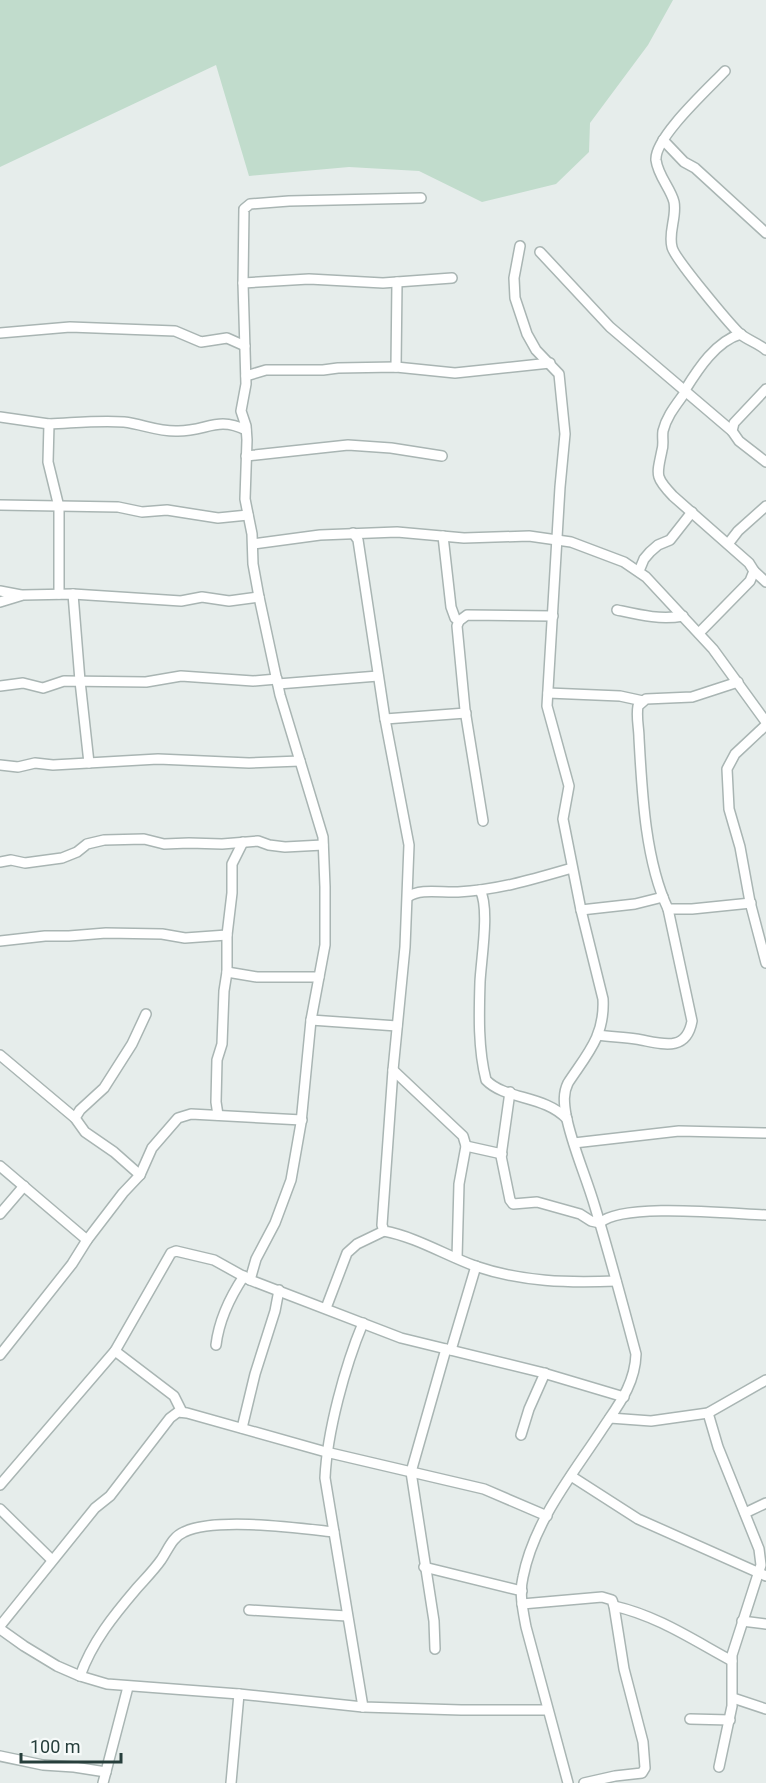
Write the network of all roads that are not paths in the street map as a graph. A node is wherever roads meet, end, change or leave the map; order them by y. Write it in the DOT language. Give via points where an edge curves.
graph roads {
  1 [pos="725,71"];
  2 [pos="663,140"];
  3 [pos="422,198"];
  4 [pos="766,233"];
  5 [pos="520,246"];
  6 [pos="540,252"];
  7 [pos="452,278"];
  8 [pos="397,282"];
  9 [pos="243,283"];
  10 [pos="0,333"];
  11 [pos="741,334"];
  12 [pos="245,346"];
  13 [pos="766,350"];
  14 [pos="550,363"];
  15 [pos="396,367"];
  16 [pos="246,376"];
  17 [pos="766,389"];
  18 [pos="686,390"];
  19 [pos="0,417"];
  20 [pos="49,424"];
  21 [pos="246,430"];
  22 [pos="732,430"];
  23 [pos="246,456"];
  24 [pos="441,456"];
  25 [pos="766,462"];
  26 [pos="0,505"];
  27 [pos="766,506"];
  28 [pos="59,507"];
  29 [pos="692,512"];
  30 [pos="248,515"];
  31 [pos="358,535"];
  32 [pos="443,536"];
  33 [pos="557,539"];
  34 [pos="253,544"];
  35 [pos="728,544"];
  36 [pos="639,571"];
  37 [pos="754,571"];
  38 [pos="766,582"];
  39 [pos="0,591"];
  40 [pos="59,594"];
  41 [pos="73,594"];
  42 [pos="23,596"];
  43 [pos="259,597"];
  44 [pos="0,602"];
  45 [pos="618,610"];
  46 [pos="553,616"];
  47 [pos="683,616"];
  48 [pos="459,621"];
  49 [pos="699,633"];
  50 [pos="378,676"];
  51 [pos="80,681"];
  52 [pos="277,681"];
  53 [pos="738,682"];
  54 [pos="0,686"];
  55 [pos="548,693"];
  56 [pos="643,701"];
  57 [pos="466,713"];
  58 [pos="385,719"];
  59 [pos="766,724"];
  60 [pos="300,761"];
  61 [pos="89,763"];
  62 [pos="0,765"];
  63 [pos="483,821"];
  64 [pos="243,842"];
  65 [pos="323,845"];
  66 [pos="0,862"];
  67 [pos="572,867"];
  68 [pos="480,890"];
  69 [pos="410,892"];
  70 [pos="663,897"];
  71 [pos="751,903"];
  72 [pos="668,909"];
  73 [pos="581,910"];
  74 [pos="227,935"];
  75 [pos="0,941"];
  76 [pos="766,963"];
  77 [pos="227,972"];
  78 [pos="319,977"];
  79 [pos="146,1014"];
  80 [pos="311,1020"];
  81 [pos="397,1026"];
  82 [pos="598,1035"];
  83 [pos="0,1055"];
  84 [pos="393,1070"];
  85 [pos="510,1092"];
  86 [pos="562,1108"];
  87 [pos="218,1115"];
  88 [pos="75,1118"];
  89 [pos="302,1120"];
  90 [pos="766,1133"];
  91 [pos="574,1143"];
  92 [pos="466,1146"];
  93 [pos="502,1154"];
  94 [pos="0,1166"];
  95 [pos="140,1175"];
  96 [pos="24,1186"];
  97 [pos="0,1214"];
  98 [pos="766,1215"];
  99 [pos="600,1223"];
  100 [pos="384,1231"];
  101 [pos="87,1240"];
  102 [pos="457,1258"];
  103 [pos="476,1266"];
  104 [pos="247,1278"];
  105 [pos="616,1281"];
  106 [pos="279,1290"];
  107 [pos="326,1308"];
  108 [pos="363,1323"];
  109 [pos="216,1345"];
  110 [pos="449,1350"];
  111 [pos="115,1351"];
  112 [pos="0,1355"];
  113 [pos="545,1373"];
  114 [pos="766,1380"];
  115 [pos="624,1397"];
  116 [pos="182,1412"];
  117 [pos="708,1413"];
  118 [pos="610,1418"];
  119 [pos="242,1428"];
  120 [pos="521,1435"];
  121 [pos="326,1452"];
  122 [pos="411,1472"];
  123 [pos="571,1476"];
  124 [pos="0,1485"];
  125 [pos="766,1503"];
  126 [pos="0,1509"];
  127 [pos="745,1513"];
  128 [pos="547,1516"];
  129 [pos="334,1532"];
  130 [pos="52,1560"];
  131 [pos="424,1567"];
  132 [pos="763,1574"];
  133 [pos="522,1592"];
  134 [pos="522,1604"];
  135 [pos="614,1606"];
  136 [pos="249,1610"];
  137 [pos="347,1616"];
  138 [pos="742,1621"];
  139 [pos="766,1624"];
  140 [pos="0,1627"];
  141 [pos="435,1649"];
  142 [pos="732,1661"];
  143 [pos="80,1676"];
  144 [pos="128,1687"];
  145 [pos="239,1694"];
  146 [pos="733,1698"];
  147 [pos="363,1707"];
  148 [pos="766,1709"];
  149 [pos="547,1710"];
  150 [pos="690,1719"];
  151 [pos="730,1720"];
  152 [pos="0,1756"];
  153 [pos="719,1767"];
  154 [pos="106,1772"];
  155 [pos="103,1783"];
  156 [pos="231,1783"];
  157 [pos="568,1783"];
  158 [pos="584,1783"];
  1 -- 2 [label="street"];
  2 -- 4 [label="street"];
  2 -- 11 [label="street" via="656,153 666,188 674,199 674,254"];
  3 -- 9 [label="street" via="250,204 244,209 242,220"];
  5 -- 14 [label="street" via="515,298 527,334"];
  6 -- 18 [label="street" via="610,327"];
  7 -- 8 [label="street"];
  8 -- 9 [label="street" via="309,279"];
  8 -- 15 [label="street"];
  9 -- 12 [label="street"];
  10 -- 12 [label="street" via="70,327 175,332 201,342 227,338"];
  11 -- 13 [label="street"];
  11 -- 18 [label="street" via="720,345"];
  12 -- 16 [label="street"];
  14 -- 15 [label="street" via="455,374"];
  14 -- 33 [label="street" via="561,380 566,434"];
  15 -- 16 [label="street" via="266,370"];
  16 -- 21 [label="street" via="241,406"];
  17 -- 22 [label="street"];
  18 -- 22 [label="street"];
  18 -- 29 [label="street" via="668,417 658,471 661,484"];
  19 -- 20 [label="street"];
  20 -- 21 [label="street" via="125,422 178,431 223,423"];
  20 -- 28 [label="street" via="48,462"];
  21 -- 23 [label="street"];
  22 -- 25 [label="street" via="739,441"];
  23 -- 24 [label="street" via="348,445"];
  23 -- 30 [label="street"];
  26 -- 28 [label="street"];
  27 -- 35 [label="street"];
  28 -- 30 [label="street" via="167,510 218,518"];
  28 -- 40 [label="street"];
  29 -- 35 [label="street"];
  29 -- 36 [label="street" via="670,540 650,552"];
  30 -- 34 [label="street"];
  31 -- 32 [label="street" via="397,532"];
  31 -- 34 [label="street" via="320,535"];
  31 -- 50 [label="street"];
  32 -- 33 [label="street" via="520,535"];
  32 -- 48 [label="street" via="450,607"];
  33 -- 36 [label="street" via="617,558"];
  33 -- 46 [label="street"];
  34 -- 43 [label="street"];
  35 -- 37 [label="street"];
  36 -- 47 [label="street"];
  37 -- 38 [label="street"];
  37 -- 49 [label="street" via="750,581"];
  39 -- 42 [label="street"];
  40 -- 41 [label="street"];
  40 -- 42 [label="street"];
  41 -- 43 [label="street" via="229,601"];
  41 -- 51 [label="street"];
  42 -- 44 [label="street"];
  43 -- 52 [label="street"];
  45 -- 47 [label="street" via="652,618"];
  46 -- 48 [label="street" via="467,615"];
  46 -- 55 [label="street"];
  47 -- 49 [label="street"];
  48 -- 57 [label="street"];
  49 -- 53 [label="street"];
  50 -- 52 [label="street"];
  50 -- 58 [label="street"];
  51 -- 52 [label="street" via="146,681 181,676"];
  51 -- 54 [label="street" via="43,688 22,683"];
  51 -- 61 [label="street"];
  52 -- 60 [label="street"];
  53 -- 56 [label="street" via="692,697"];
  53 -- 59 [label="street"];
  55 -- 56 [label="street" via="620,696"];
  55 -- 67 [label="street" via="547,706 569,786 563,819"];
  56 -- 70 [label="street" via="637,709 645,819"];
  57 -- 58 [label="street"];
  57 -- 63 [label="street"];
  58 -- 69 [label="street" via="408,835"];
  59 -- 71 [label="street" via="735,754 727,769 729,809"];
  60 -- 61 [label="street" via="159,759"];
  60 -- 65 [label="street"];
  61 -- 62 [label="street"];
  64 -- 65 [label="street" via="285,847"];
  64 -- 66 [label="street" via="164,844 144,839 104,840 87,844 62,858"];
  64 -- 74 [label="street" via="232,864"];
  65 -- 78 [label="street" via="324,945"];
  67 -- 68 [label="street" via="505,887"];
  67 -- 73 [label="street"];
  68 -- 69 [label="street"];
  68 -- 85 [label="street" via="485,905 480,1040 485,1075 490,1084"];
  69 -- 81 [label="street"];
  70 -- 72 [label="street"];
  70 -- 73 [label="street"];
  71 -- 72 [label="street"];
  71 -- 76 [label="street"];
  72 -- 82 [label="street" via="689,1002 692,1021 688,1035 684,1040 667,1044"];
  73 -- 82 [label="street" via="603,999 603,1022"];
  74 -- 75 [label="street" via="185,938 106,933"];
  74 -- 77 [label="street"];
  77 -- 78 [label="street" via="257,978"];
  77 -- 87 [label="street" via="222,1044 217,1060"];
  78 -- 80 [label="street"];
  79 -- 88 [label="street" via="104,1088"];
  80 -- 81 [label="street"];
  80 -- 89 [label="street"];
  81 -- 84 [label="street"];
  82 -- 86 [label="street" via="565,1090"];
  83 -- 88 [label="street"];
  84 -- 92 [label="street" via="463,1136"];
  84 -- 100 [label="street"];
  85 -- 86 [label="street"];
  85 -- 93 [label="street"];
  86 -- 91 [label="street"];
  87 -- 89 [label="street"];
  87 -- 95 [label="street" via="191,1114 178,1118 152,1148"];
  88 -- 95 [label="street" via="86,1132"];
  89 -- 104 [label="street" via="291,1180 275,1223"];
  90 -- 91 [label="street" via="679,1131"];
  91 -- 99 [label="street"];
  92 -- 93 [label="street"];
  92 -- 102 [label="street" via="459,1184"];
  93 -- 99 [label="street" via="513,1204 537,1202"];
  94 -- 96 [label="street"];
  95 -- 101 [label="street"];
  96 -- 97 [label="street"];
  96 -- 101 [label="street"];
  98 -- 99 [label="street" via="683,1210 614,1215"];
  99 -- 105 [label="street"];
  100 -- 102 [label="street"];
  100 -- 107 [label="street" via="347,1253"];
  101 -- 112 [label="street"];
  102 -- 103 [label="street"];
  103 -- 105 [label="street" via="530,1280"];
  103 -- 110 [label="street"];
  104 -- 106 [label="street"];
  104 -- 109 [label="street" via="232,1294"];
  104 -- 111 [label="street" via="200,1256 171,1253"];
  105 -- 115 [label="street" via="636,1354 633,1378"];
  106 -- 107 [label="street"];
  106 -- 119 [label="street"];
  107 -- 108 [label="street"];
  108 -- 110 [label="street"];
  108 -- 121 [label="street"];
  110 -- 113 [label="street"];
  110 -- 122 [label="street"];
  111 -- 116 [label="street" via="174,1396"];
  111 -- 124 [label="street"];
  113 -- 115 [label="street"];
  113 -- 120 [label="street"];
  114 -- 117 [label="street"];
  115 -- 118 [label="street"];
  116 -- 119 [label="street"];
  116 -- 130 [label="street" via="170,1418 110,1496 95,1508"];
  117 -- 118 [label="street" via="651,1421"];
  117 -- 127 [label="street"];
  118 -- 123 [label="street"];
  119 -- 121 [label="street"];
  121 -- 122 [label="street"];
  121 -- 129 [label="street" via="325,1478"];
  122 -- 128 [label="street" via="484,1489"];
  122 -- 131 [label="street"];
  123 -- 128 [label="street"];
  123 -- 132 [label="street" via="638,1519"];
  125 -- 127 [label="street"];
  126 -- 130 [label="street"];
  127 -- 132 [label="street" via="759,1549"];
  128 -- 133 [label="street" via="522,1577"];
  129 -- 137 [label="street"];
  129 -- 143 [label="street" via="225,1524 182,1532 106,1626"];
  130 -- 140 [label="street"];
  131 -- 133 [label="street"];
  131 -- 141 [label="street"];
  132 -- 138 [label="street"];
  133 -- 134 [label="street"];
  134 -- 135 [label="street" via="602,1597 612,1600"];
  134 -- 149 [label="street"];
  135 -- 142 [label="street" via="668,1625"];
  135 -- 158 [label="street" via="624,1669 644,1742 645,1768 642,1773"];
  136 -- 137 [label="street"];
  137 -- 147 [label="street"];
  138 -- 139 [label="street"];
  138 -- 142 [label="street"];
  140 -- 143 [label="street" via="24,1646"];
  142 -- 146 [label="street"];
  143 -- 144 [label="street"];
  144 -- 145 [label="street"];
  144 -- 154 [label="street"];
  145 -- 147 [label="street"];
  145 -- 156 [label="street"];
  146 -- 148 [label="street"];
  146 -- 151 [label="street"];
  147 -- 149 [label="street"];
  149 -- 157 [label="street"];
  150 -- 151 [label="street"];
  151 -- 153 [label="street"];
  152 -- 154 [label="street"];
  154 -- 155 [label="street"];
}
